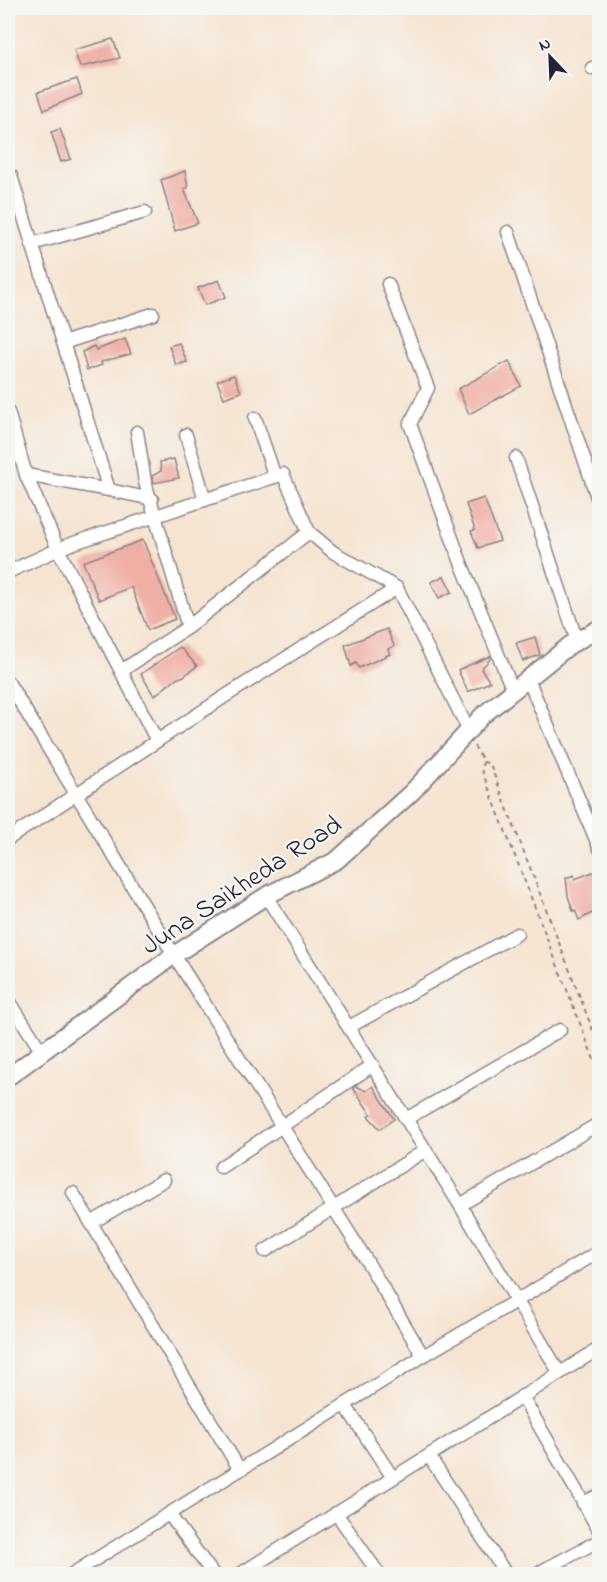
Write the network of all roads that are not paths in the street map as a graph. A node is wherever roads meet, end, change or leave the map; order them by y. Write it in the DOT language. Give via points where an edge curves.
graph roads {
  1 [pos="8,177"];
  2 [pos="145,212"];
  3 [pos="508,232"];
  4 [pos="32,244"];
  5 [pos="388,284"];
  6 [pos="153,314"];
  7 [pos="63,343"];
  8 [pos="8,412"];
  9 [pos="255,418"];
  10 [pos="137,432"];
  11 [pos="186,435"];
  12 [pos="516,458"];
  13 [pos="26,475"];
  14 [pos="274,477"];
  15 [pos="109,490"];
  16 [pos="152,500"];
  17 [pos="205,500"];
  18 [pos="600,506"];
  19 [pos="156,516"];
  20 [pos="309,532"];
  21 [pos="58,549"];
  22 [pos="8,572"];
  23 [pos="397,588"];
  24 [pos="188,627"];
  25 [pos="600,628"];
  26 [pos="577,641"];
  27 [pos="121,671"];
  28 [pos="528,679"];
  29 [pos="8,682"];
  30 [pos="513,691"];
  31 [pos="468,732"];
  32 [pos="157,741"];
  33 [pos="76,795"];
  34 [pos="8,839"];
  35 [pos="600,849"];
  36 [pos="266,896"];
  37 [pos="517,934"];
  38 [pos="174,955"];
  39 [pos="8,999"];
  40 [pos="349,1027"];
  41 [pos="560,1030"];
  42 [pos="42,1052"];
  43 [pos="373,1065"];
  44 [pos="8,1077"];
  45 [pos="406,1119"];
  46 [pos="600,1123"];
  47 [pos="282,1126"];
  48 [pos="426,1150"];
  49 [pos="221,1167"];
  50 [pos="164,1180"];
  51 [pos="73,1193"];
  52 [pos="460,1205"];
  53 [pos="334,1208"];
  54 [pos="91,1223"];
  55 [pos="265,1251"];
  56 [pos="600,1251"];
  57 [pos="516,1302"];
  58 [pos="600,1348"];
  59 [pos="423,1356"];
  60 [pos="559,1372"];
  61 [pos="522,1396"];
  62 [pos="345,1405"];
  63 [pos="429,1456"];
  64 [pos="240,1470"];
  65 [pos="393,1478"];
  66 [pos="600,1495"];
  67 [pos="583,1503"];
  68 [pos="169,1514"];
  69 [pos="336,1514"];
  70 [pos="600,1532"];
  71 [pos="600,1540"];
  72 [pos="246,1573"];
  73 [pos="72,1575"];
  74 [pos="213,1575"];
  75 [pos="378,1575"];
  76 [pos="506,1575"];
  77 [pos="536,1575"];
  1 -- 4 [label="street" via="11,176"];
  2 -- 4 [label="street"];
  3 -- 18 [label="street"];
  4 -- 7 [label="street"];
  5 -- 30 [label="street" via="428,388 410,424"];
  6 -- 7 [label="street"];
  7 -- 15 [label="street"];
  8 -- 13 [label="street"];
  9 -- 14 [label="street"];
  10 -- 16 [label="street"];
  11 -- 17 [label="street"];
  12 -- 26 [label="street"];
  13 -- 15 [label="street"];
  13 -- 21 [label="street"];
  14 -- 17 [label="street"];
  14 -- 20 [label="street" via="283,474"];
  15 -- 16 [label="street"];
  16 -- 19 [label="street"];
  17 -- 19 [label="street"];
  19 -- 21 [label="street"];
  19 -- 24 [label="street"];
  20 -- 23 [label="street" via="333,552"];
  20 -- 24 [label="street"];
  21 -- 22 [label="street"];
  21 -- 27 [label="street"];
  23 -- 31 [label="street"];
  23 -- 32 [label="street"];
  24 -- 27 [label="street"];
  25 -- 26 [label="main road, Juna Saikheda Road"];
  26 -- 28 [label="main road, Juna Saikheda Road"];
  27 -- 32 [label="street"];
  28 -- 30 [label="main road, Juna Saikheda Road"];
  28 -- 35 [label="street"];
  29 -- 33 [label="street"];
  30 -- 31 [label="main road, Juna Saikheda Road"];
  31 -- 36 [label="main road, Juna Saikheda Road" via="412,792 337,860"];
  32 -- 33 [label="street"];
  33 -- 34 [label="street"];
  33 -- 38 [label="street"];
  36 -- 38 [label="main road, Juna Saikheda Road"];
  36 -- 40 [label="street"];
  37 -- 40 [label="street"];
  38 -- 42 [label="main road, Juna Saikheda Road"];
  38 -- 47 [label="street"];
  39 -- 42 [label="street"];
  40 -- 43 [label="street"];
  41 -- 45 [label="street"];
  42 -- 44 [label="main road, Juna Saikheda Road"];
  43 -- 45 [label="street"];
  43 -- 47 [label="street"];
  45 -- 48 [label="street"];
  46 -- 52 [label="street"];
  47 -- 49 [label="street"];
  47 -- 53 [label="street"];
  48 -- 52 [label="street"];
  48 -- 53 [label="street"];
  50 -- 54 [label="street"];
  51 -- 54 [label="street"];
  52 -- 57 [label="street"];
  53 -- 55 [label="street"];
  53 -- 59 [label="street"];
  54 -- 64 [label="street"];
  56 -- 57 [label="street"];
  57 -- 59 [label="street"];
  57 -- 60 [label="street"];
  58 -- 60 [label="street"];
  59 -- 62 [label="street"];
  60 -- 61 [label="street"];
  61 -- 63 [label="street"];
  61 -- 67 [label="street"];
  62 -- 64 [label="street"];
  62 -- 65 [label="street"];
  63 -- 65 [label="street"];
  63 -- 76 [label="street"];
  64 -- 68 [label="street"];
  65 -- 69 [label="street"];
  66 -- 67 [label="street"];
  67 -- 70 [label="street"];
  68 -- 73 [label="street"];
  68 -- 74 [label="street"];
  69 -- 72 [label="street"];
  69 -- 75 [label="street"];
  71 -- 77 [label="street"];
}
